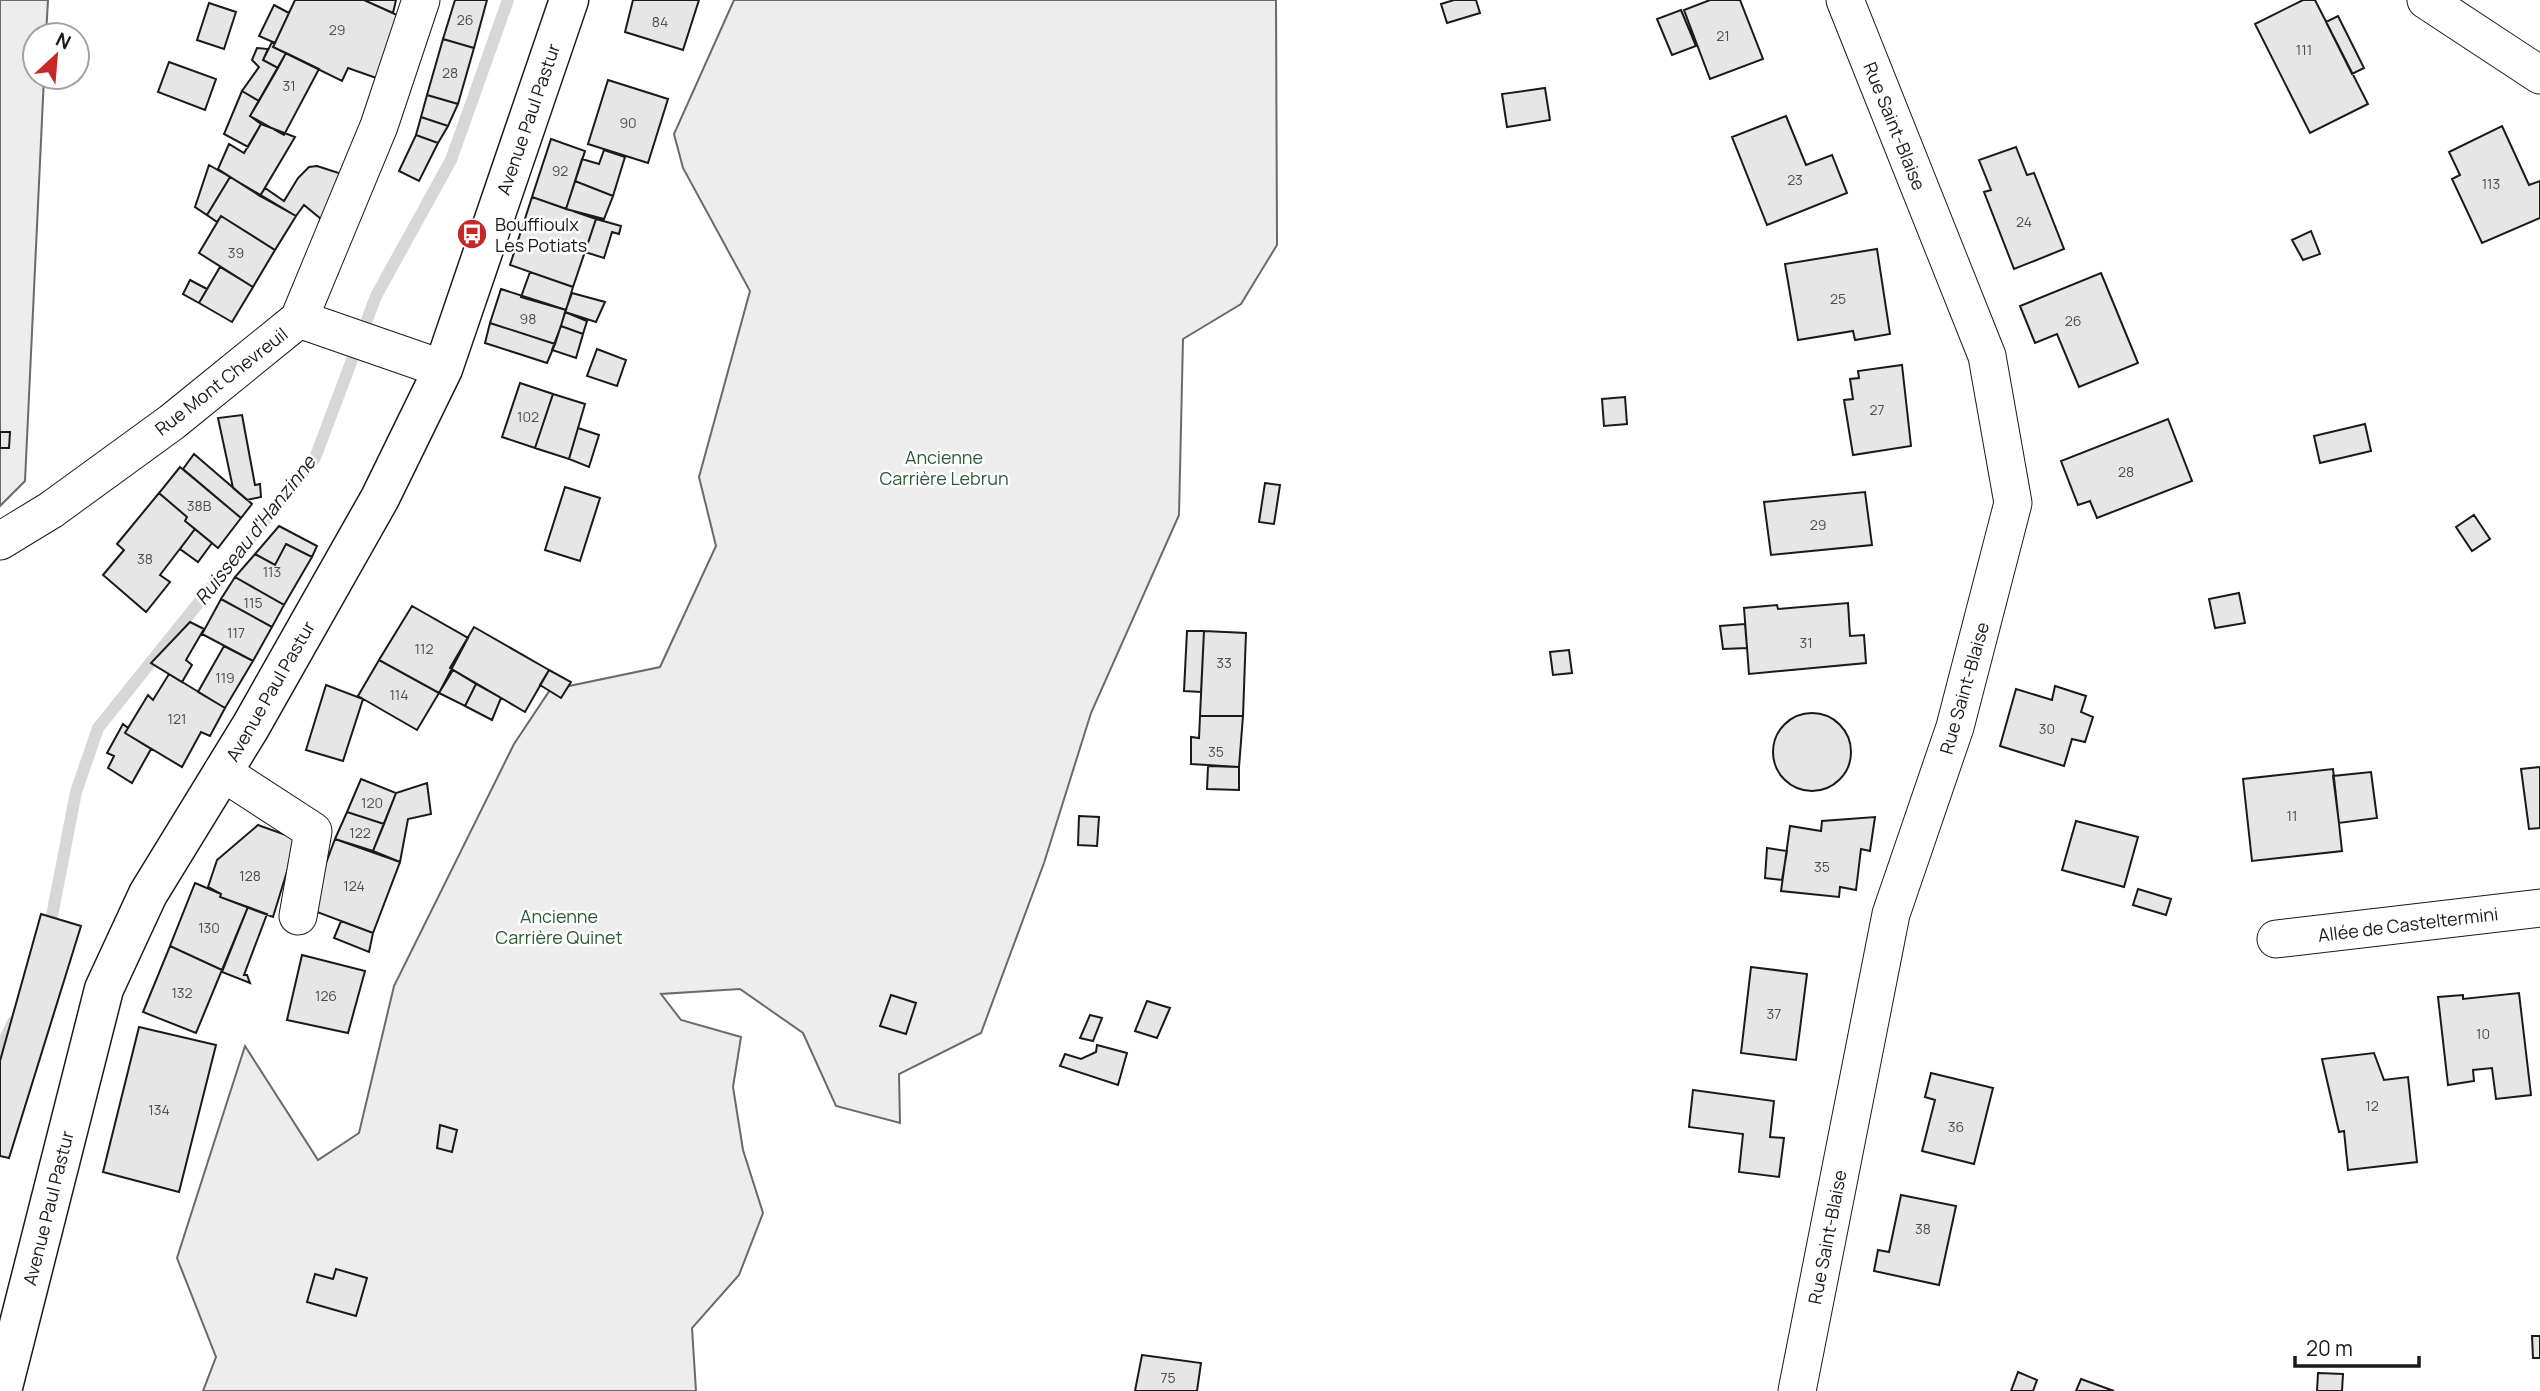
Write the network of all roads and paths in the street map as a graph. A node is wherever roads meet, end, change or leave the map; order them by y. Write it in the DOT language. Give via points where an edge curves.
graph roads {
  1 [pos="421,0"];
  2 [pos="569,0"];
  3 [pos="1845,0"];
  4 [pos="2426,0"];
  5 [pos="2540,75"];
  6 [pos="315,325"];
  7 [pos="443,369"];
  8 [pos="0,541"];
  9 [pos="222,772"];
  10 [pos="2540,908"];
  11 [pos="298,916"];
  12 [pos="2276,939"];
  13 [pos="2,1391"];
  14 [pos="1797,1391"];
  1 -- 6 [label="street, Rue Mont Chevreuil"];
  2 -- 7 [label="main road, Avenue Paul Pastur"];
  3 -- 14 [label="street, Rue Saint-Blaise" via="1987,356 2013,503 1955,727 1891,914"];
  4 -- 5 [label="street"];
  6 -- 7 [label="street"];
  6 -- 8 [label="street, Rue Mont Chevreuil"];
  7 -- 9 [label="main road, Avenue Paul Pastur" via="380,498"];
  9 -- 11 [label="street" via="313,831"];
  9 -- 13 [label="main road, Avenue Paul Pastur" via="148,894 104,989"];
  10 -- 12 [label="street, Allée de Casteltermini"];
}
